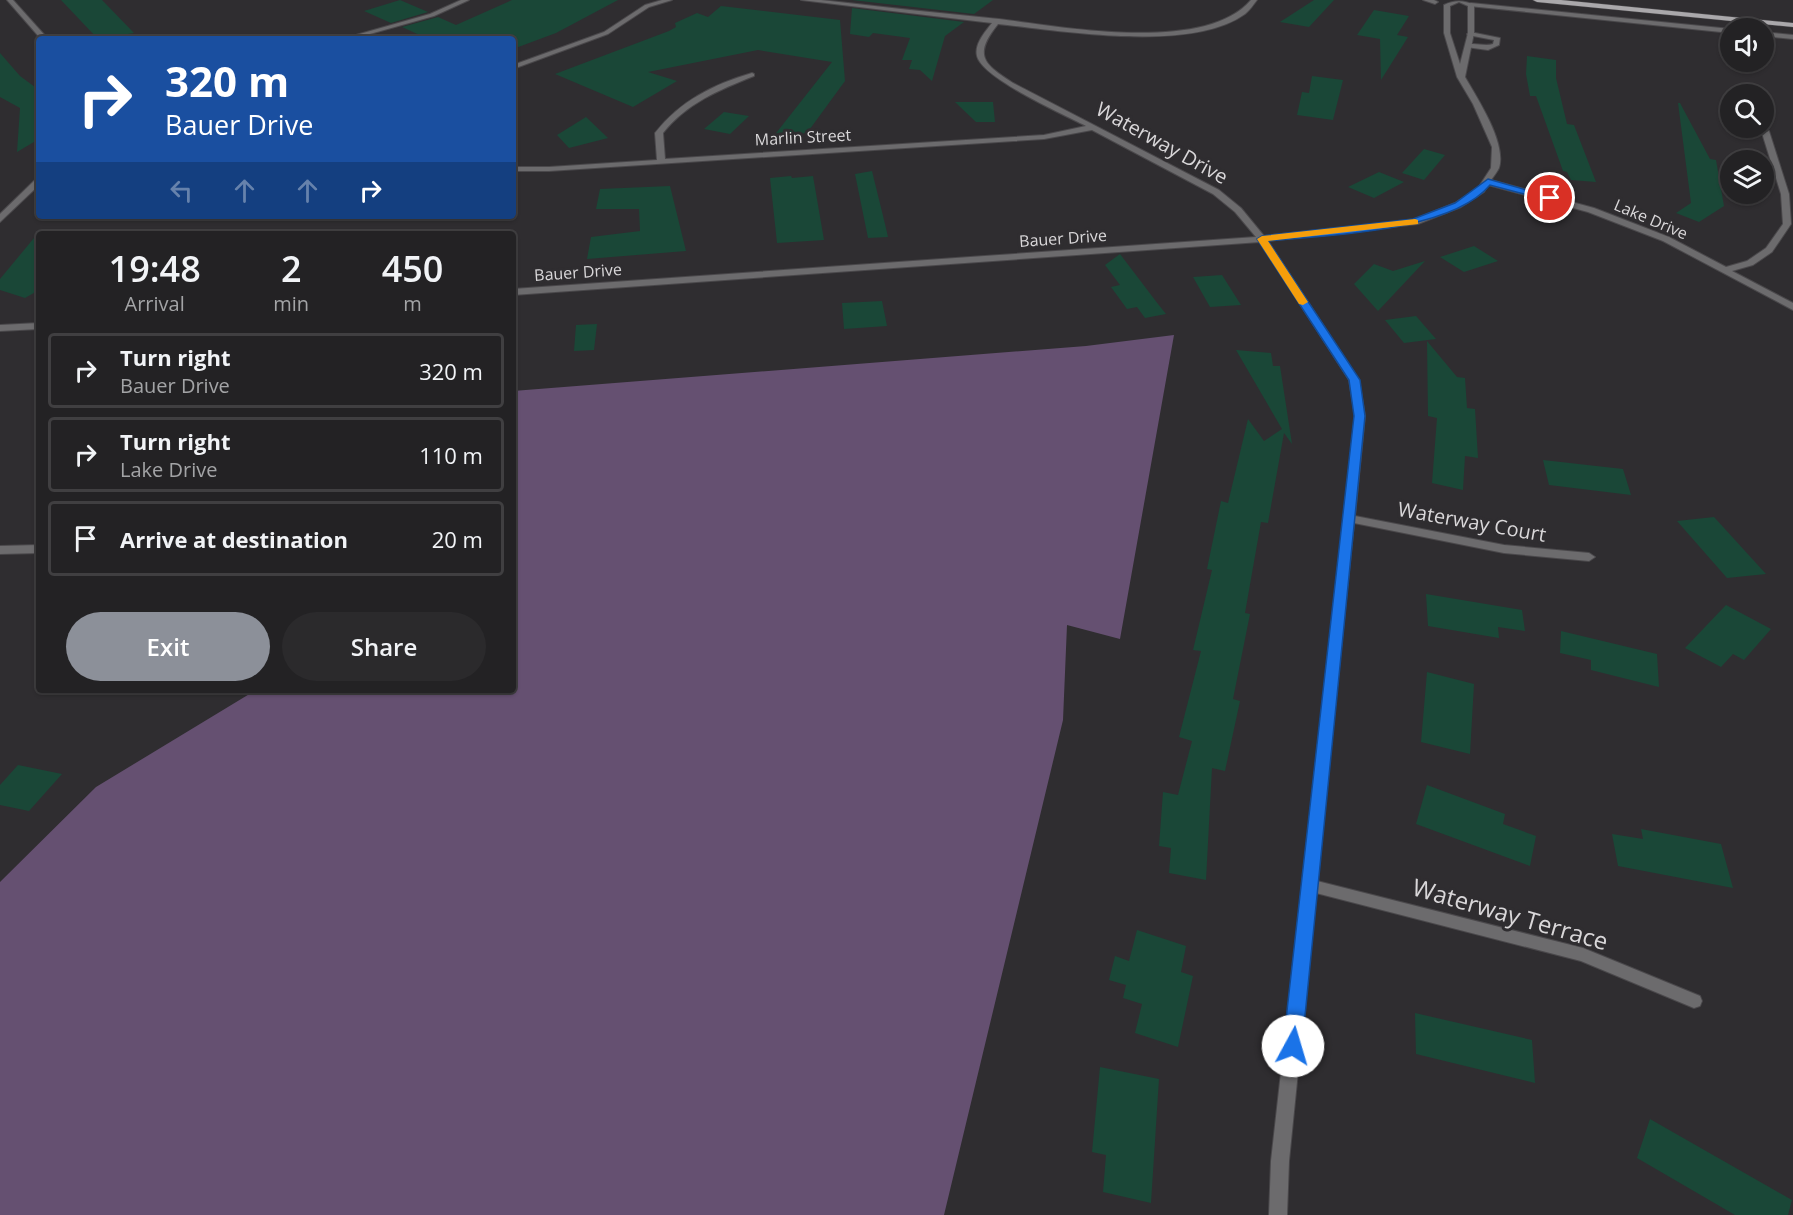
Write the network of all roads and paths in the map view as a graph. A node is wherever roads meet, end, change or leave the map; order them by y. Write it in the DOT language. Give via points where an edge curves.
graph roads {
  1 [pos="10,0"];
  2 [pos="466,0"];
  3 [pos="669,0"];
  4 [pos="804,0"];
  5 [pos="1254,0"];
  6 [pos="1426,0"];
  7 [pos="1459,0"];
  8 [pos="1537,0"];
  9 [pos="1616,0"];
  10 [pos="1471,5"];
  11 [pos="1447,7"];
  12 [pos="1793,16"];
  13 [pos="997,21"];
  14 [pos="1793,25"];
  15 [pos="1720,30"];
  16 [pos="1470,34"];
  17 [pos="1774,35"];
  18 [pos="42,36"];
  19 [pos="356,36"];
  20 [pos="1793,37"];
  21 [pos="1468,46"];
  22 [pos="516,66"];
  23 [pos="752,75"];
  24 [pos="1461,76"];
  25 [pos="1094,127"];
  26 [pos="1767,138"];
  27 [pos="661,161"];
  28 [pos="516,169"];
  29 [pos="1488,182"];
  30 [pos="36,184"];
  31 [pos="0,219"];
  32 [pos="1262,239"];
  33 [pos="1726,270"];
  34 [pos="516,292"];
  35 [pos="1793,307"];
  36 [pos="36,326"];
  37 [pos="0,328"];
  38 [pos="1349,518"];
  39 [pos="36,549"];
  40 [pos="0,550"];
  41 [pos="1589,557"];
  42 [pos="1310,885"];
  43 [pos="1694,1001"];
  44 [pos="1278,1215"];
  1 -- 18 [label="street"];
  2 -- 19 [label="street" via="432,15"];
  3 -- 22 [label="street" via="646,6 606,33"];
  4 -- 13 [label="street"];
  5 -- 13 [label="street" via="1245,11 1223,22 1166,34 1116,34"];
  6 -- 11 [label="street"];
  7 -- 10 [label="street"];
  7 -- 11 [label="street"];
  8 -- 14 [label="main road"];
  9 -- 12 [label="main road"];
  10 -- 15 [label="street"];
  10 -- 16 [label="street"];
  11 -- 24 [label="street" via="1447,33"];
  13 -- 25 [label="street, Waterway Drive" via="981,38 978,49 984,64 1011,84"];
  16 -- 21 [label="street"];
  16 -- 21 [label="street" via="1498,39 1497,45"];
  17 -- 20 [label="street"];
  21 -- 24 [label="street"];
  23 -- 27 [label="street" via="704,94 673,114 658,133"];
  24 -- 29 [label="street" via="1496,147 1495,168"];
  25 -- 27 [label="street, Marlin Street" via="1044,137"];
  25 -- 32 [label="street, Waterway Drive" via="1216,192 1238,210"];
  26 -- 33 [label="street" via="1785,195 1787,224 1769,250 1750,263"];
  27 -- 28 [label="street, Marlin Street"];
  29 -- 32 [label="street, Bauer Drive" via="1458,205 1415,222"];
  29 -- 33 [label="street, Lake Drive" via="1591,210 1666,239"];
  30 -- 31 [label="street"];
  32 -- 34 [label="street, Bauer Drive"];
  32 -- 38 [label="street, Waterway Drive" via="1354,380 1360,416"];
  33 -- 35 [label="street, Lake Drive"];
  36 -- 37 [label="street"];
  38 -- 41 [label="street, Waterway Court" via="1504,549"];
  38 -- 42 [label="street, Waterway Drive"];
  39 -- 40 [label="street"];
  42 -- 43 [label="street, Waterway Terrace" via="1583,955"];
  42 -- 44 [label="street, Waterway Drive" via="1280,1161"];
}
